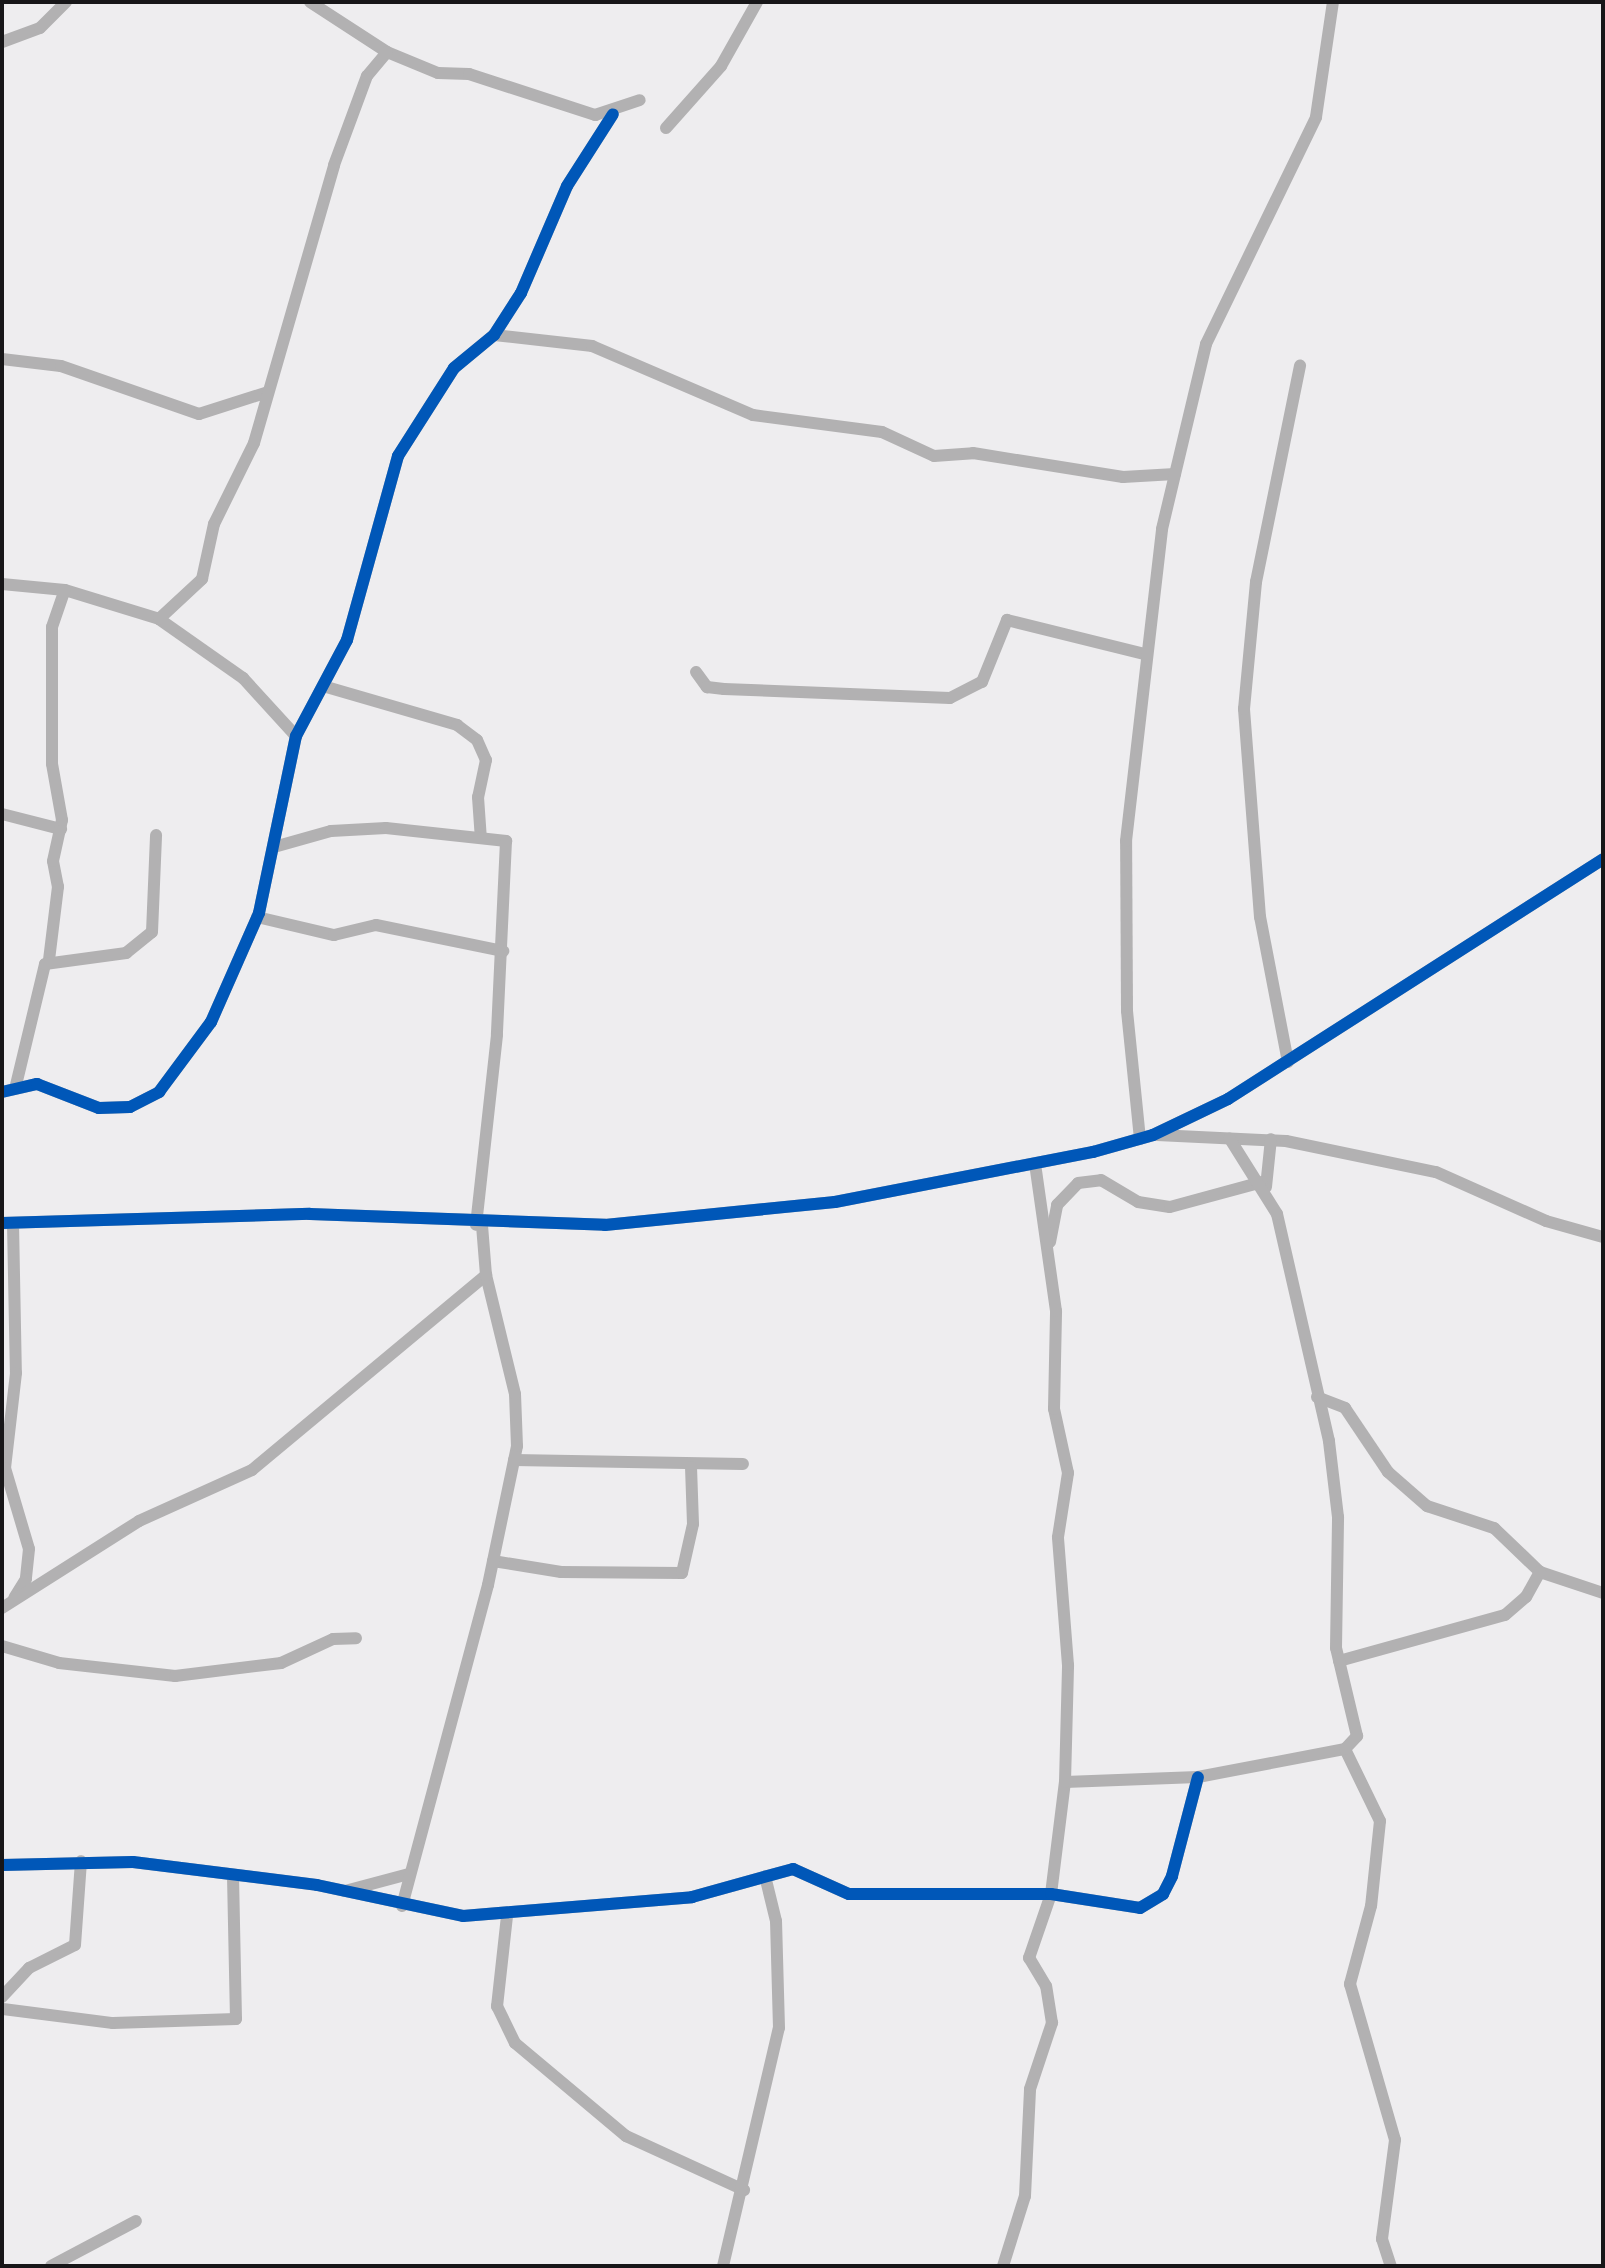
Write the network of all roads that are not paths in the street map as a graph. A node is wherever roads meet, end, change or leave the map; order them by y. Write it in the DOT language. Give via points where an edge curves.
graph roads {
  1 [pos="66,2"];
  2 [pos="310,2"];
  3 [pos="757,2"];
  4 [pos="1333,2"];
  5 [pos="2,42"];
  6 [pos="387,52"];
  7 [pos="640,100"];
  8 [pos="613,114"];
  9 [pos="666,128"];
  10 [pos="494,335"];
  11 [pos="2,359"];
  12 [pos="1300,365"];
  13 [pos="268,392"];
  14 [pos="1175,474"];
  15 [pos="2,584"];
  16 [pos="65,590"];
  17 [pos="159,619"];
  18 [pos="1144,654"];
  19 [pos="696,672"];
  20 [pos="323,686"];
  21 [pos="296,736"];
  22 [pos="2,814"];
  23 [pos="61,829"];
  24 [pos="156,835"];
  25 [pos="481,836"];
  26 [pos="274,847"];
  27 [pos="1603,859"];
  28 [pos="257,917"];
  29 [pos="503,951"];
  30 [pos="49,960"];
  31 [pos="1288,1062"];
  32 [pos="16,1085"];
  33 [pos="2,1092"];
  34 [pos="1153,1135"];
  35 [pos="1140,1139"];
  36 [pos="1230,1139"];
  37 [pos="1271,1139"];
  38 [pos="1035,1164"];
  39 [pos="1264,1185"];
  40 [pos="8,1223"];
  41 [pos="479,1225"];
  42 [pos="1603,1237"];
  43 [pos="1049,1245"];
  44 [pos="486,1275"];
  45 [pos="1317,1397"];
  46 [pos="514,1460"];
  47 [pos="743,1464"];
  48 [pos="691,1467"];
  49 [pos="493,1561"];
  50 [pos="1540,1572"];
  51 [pos="1603,1593"];
  52 [pos="6,1606"];
  53 [pos="356,1638"];
  54 [pos="2,1646"];
  55 [pos="1339,1661"];
  56 [pos="1345,1749"];
  57 [pos="1198,1777"];
  58 [pos="1065,1782"];
  59 [pos="81,1861"];
  60 [pos="2,1865"];
  61 [pos="409,1874"];
  62 [pos="233,1876"];
  63 [pos="765,1876"];
  64 [pos="345,1891"];
  65 [pos="1051,1894"];
  66 [pos="402,1906"];
  67 [pos="507,1916"];
  68 [pos="3,2003"];
  69 [pos="744,2190"];
  70 [pos="136,2221"];
  71 [pos="51,2266"];
  72 [pos="723,2266"];
  73 [pos="1003,2266"];
  74 [pos="1391,2266"];
  1 -- 5 [label="street" via="40,28"];
  2 -- 6 [label="street"];
  3 -- 9 [label="street" via="721,66"];
  4 -- 14 [label="street" via="1316,117 1206,344"];
  6 -- 8 [label="street" via="438,73 462,73 595,115"];
  6 -- 13 [label="street" via="367,76 334,165"];
  7 -- 8 [label="street"];
  8 -- 10 [label="street" via="567,186 526,284"];
  10 -- 14 [label="street" via="592,346 753,415 882,432 934,456 973,453 1123,477"];
  10 -- 20 [label="street" via="454,368 410,430 347,640"];
  11 -- 13 [label="street" via="61,366 199,414"];
  12 -- 31 [label="street" via="1256,582 1244,709 1260,917"];
  13 -- 17 [label="street" via="242,475 214,524 202,579"];
  14 -- 18 [label="street"];
  15 -- 16 [label="street"];
  16 -- 17 [label="street"];
  16 -- 23 [label="street" via="54,618 52,666"];
  17 -- 21 [label="street" via="243,678"];
  18 -- 19 [label="street" via="1007,620 982,682 950,698 724,689 707,687"];
  18 -- 35 [label="street" via="1124,931"];
  20 -- 21 [label="street"];
  20 -- 25 [label="street" via="457,725 477,740 486,760 478,797"];
  21 -- 26 [label="street"];
  22 -- 23 [label="street"];
  23 -- 30 [label="street"];
  24 -- 30 [label="street" via="155,921 144,943 114,955"];
  25 -- 26 [label="street" via="338,831"];
  25 -- 29 [label="street" via="507,844"];
  26 -- 28 [label="street"];
  27 -- 31 [label="street"];
  28 -- 29 [label="street" via="334,935 376,925"];
  28 -- 32 [label="street" via="221,1005 159,1092 109,1110 48,1086"];
  29 -- 41 [label="street"];
  30 -- 32 [label="street" via="37,979"];
  31 -- 34 [label="street"];
  32 -- 33 [label="street"];
  34 -- 35 [label="street"];
  34 -- 36 [label="street"];
  35 -- 38 [label="street"];
  36 -- 37 [label="street"];
  36 -- 39 [label="street"];
  37 -- 39 [label="street"];
  37 -- 42 [label="street" via="1449,1175 1546,1221"];
  38 -- 41 [label="street" via="746,1215"];
  38 -- 43 [label="street"];
  39 -- 43 [label="street" via="1170,1207 1138,1202 1101,1180 1078,1183 1057,1205"];
  39 -- 45 [label="street"];
  40 -- 41 [label="street" via="310,1214"];
  40 -- 52 [label="street" via="16,1373 5,1468 29,1549 26,1579"];
  41 -- 44 [label="street"];
  43 -- 58 [label="street" via="1057,1330 1054,1409 1068,1473 1058,1537 1068,1665"];
  44 -- 46 [label="street" via="515,1394"];
  44 -- 52 [label="street" via="252,1470 139,1521"];
  45 -- 50 [label="street" via="1345,1408 1388,1472 1427,1506 1494,1528"];
  45 -- 55 [label="street" via="1338,1517"];
  46 -- 48 [label="street"];
  46 -- 49 [label="street"];
  47 -- 48 [label="street"];
  48 -- 49 [label="street" via="693,1524 682,1573 561,1572"];
  49 -- 61 [label="street"];
  50 -- 51 [label="street"];
  50 -- 55 [label="street" via="1526,1597 1505,1615"];
  53 -- 54 [label="street" via="333,1639 255,1669 175,1676 59,1663"];
  55 -- 56 [label="street" via="1357,1736"];
  56 -- 57 [label="street"];
  56 -- 74 [label="street" via="1380,1821 1371,1906 1350,1984 1395,2140 1382,2239"];
  57 -- 58 [label="street"];
  57 -- 65 [label="street" via="1183,1850 1152,1905"];
  58 -- 65 [label="street"];
  59 -- 60 [label="street"];
  59 -- 62 [label="street"];
  59 -- 68 [label="street" via="75,1945 29,1968"];
  61 -- 64 [label="street"];
  61 -- 66 [label="street"];
  62 -- 64 [label="street"];
  62 -- 68 [label="street" via="236,2019 113,2023"];
  63 -- 65 [label="street" via="802,1869 864,1895"];
  63 -- 67 [label="street" via="692,1897"];
  63 -- 69 [label="street" via="776,1921 779,2028"];
  64 -- 66 [label="street"];
  65 -- 73 [label="street" via="1029,1958 1046,1986 1052,2023 1030,2089 1025,2196"];
  66 -- 67 [label="street"];
  67 -- 69 [label="street" via="497,2006 515,2043 626,2136"];
  69 -- 72 [label="street"];
  70 -- 71 [label="street"];
}
